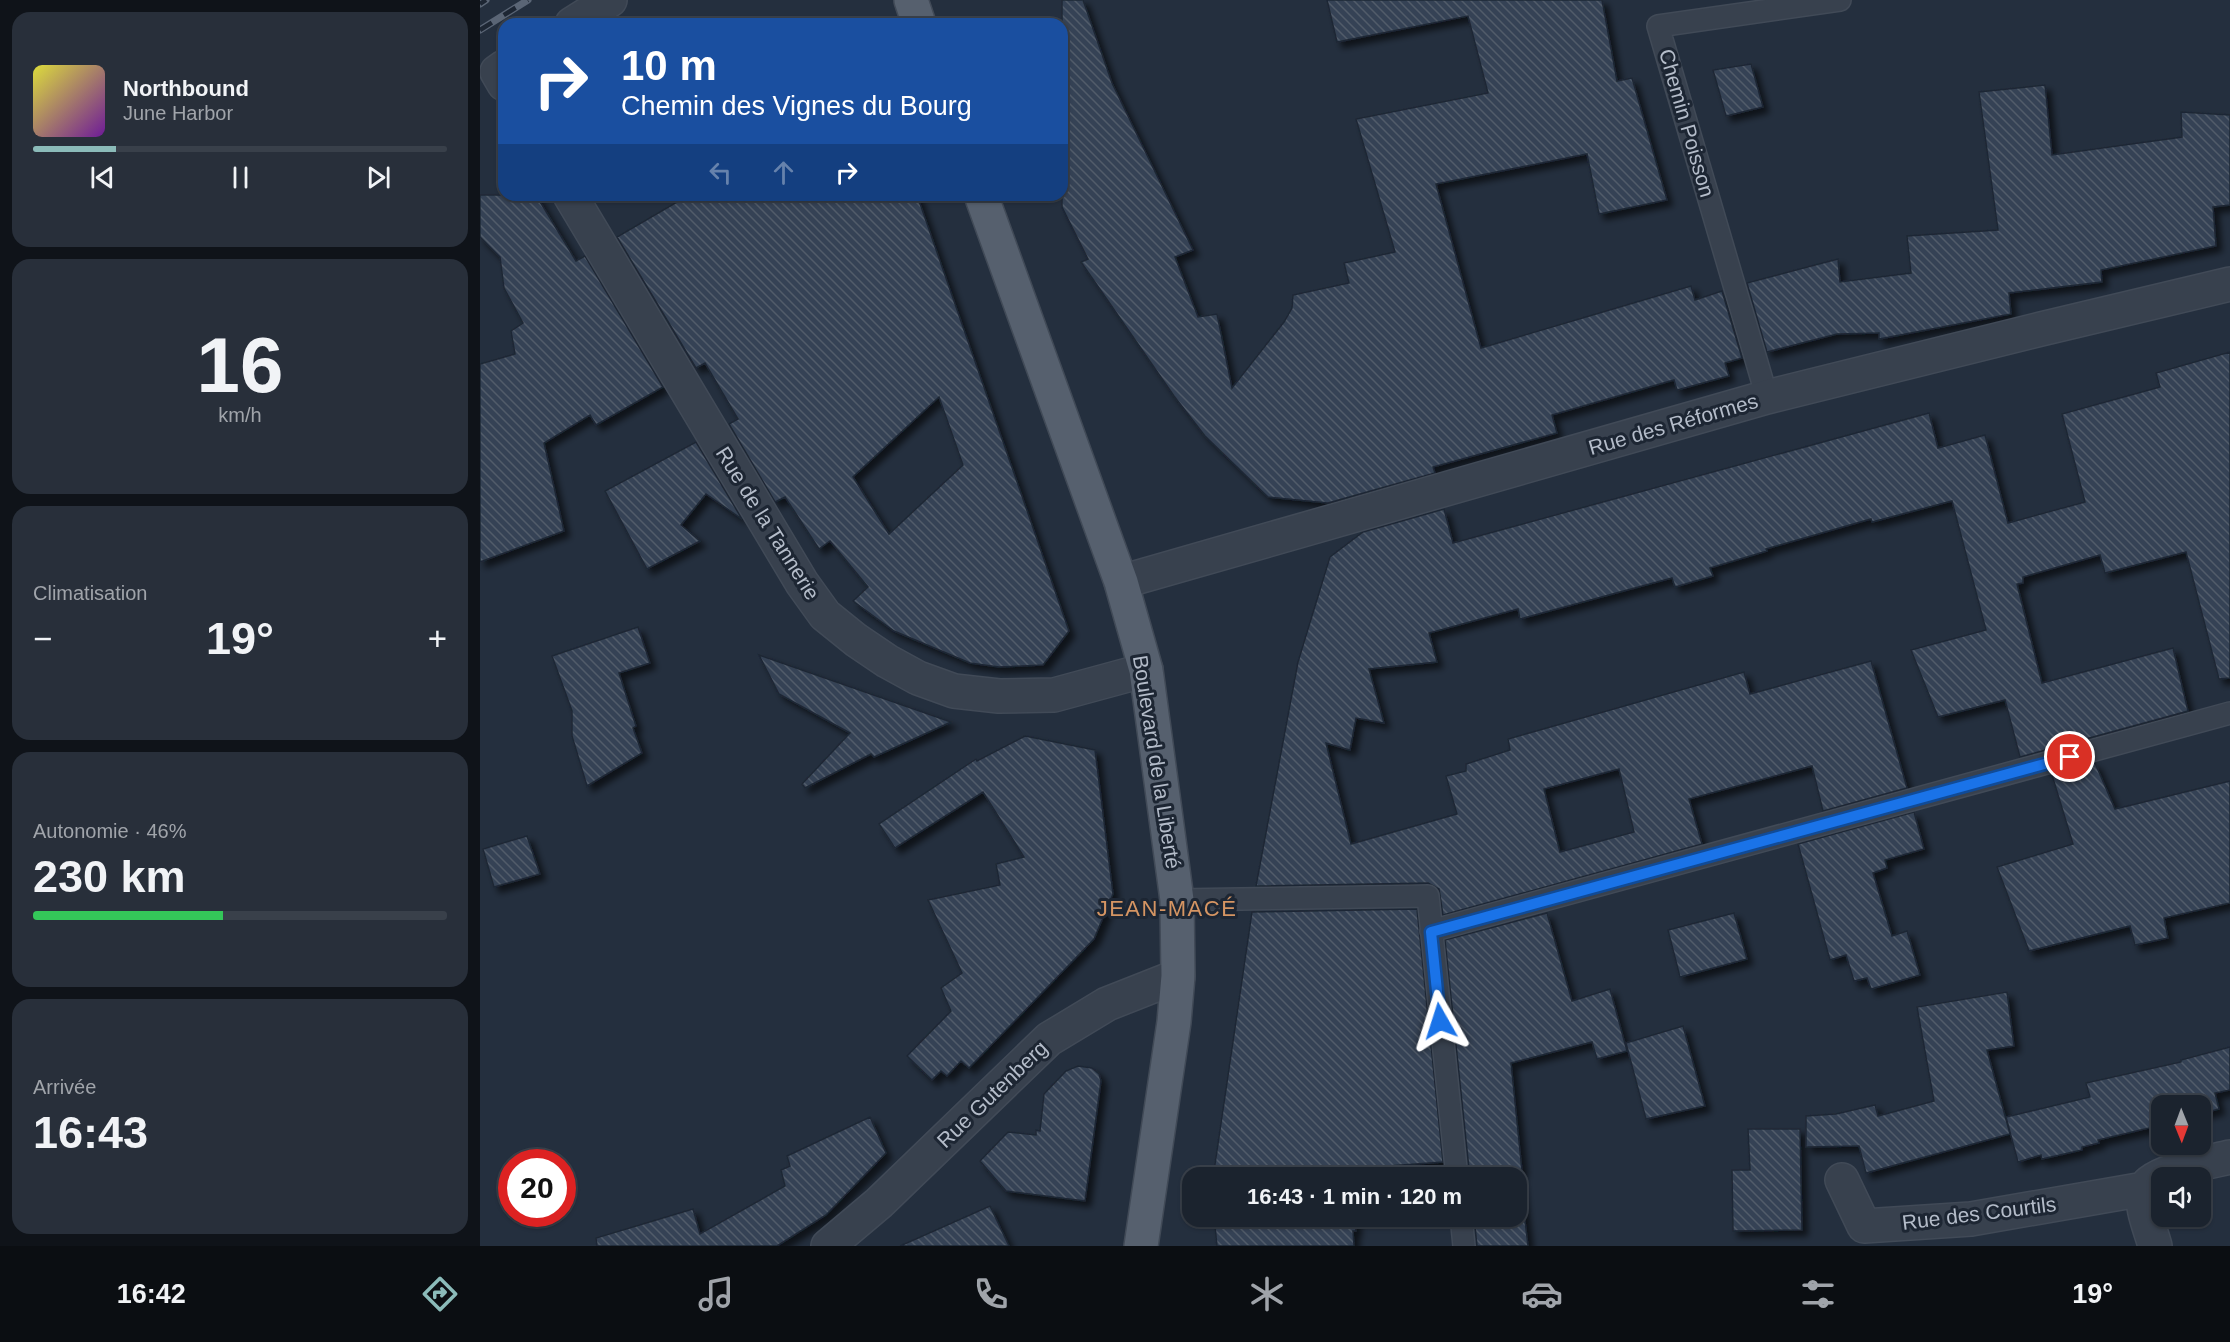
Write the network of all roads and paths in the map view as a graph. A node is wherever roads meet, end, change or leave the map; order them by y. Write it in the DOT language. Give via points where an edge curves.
graph roads {
  1 [pos="610,0"];
  2 [pos="910,0"];
  3 [pos="1840,0"];
  4 [pos="582,18"];
  5 [pos="917,18"];
  6 [pos="574,201"];
  7 [pos="983,201"];
  8 [pos="2230,284"];
  9 [pos="1767,397"];
  10 [pos="1121,582"];
  11 [pos="1146,670"];
  12 [pos="2230,713"];
  13 [pos="1177,900"];
  14 [pos="1431,932"];
  15 [pos="1178,976"];
  16 [pos="2230,1157"];
  17 [pos="1456,1167"];
  18 [pos="1842,1180"];
  19 [pos="2144,1189"];
  20 [pos="1462,1227"];
  21 [pos="828,1246"];
  22 [pos="1141,1246"];
  23 [pos="1464,1246"];
  24 [pos="2155,1246"];
  1 -- 4 [label="street"];
  2 -- 5 [label="main road"];
  3 -- 9 [label="lane, Chemin Poisson" via="1658,26"];
  6 -- 11 [label="street, Rue de la Tannerie" via="802,583 825,615 886,661 954,691 1054,696"];
  7 -- 10 [label="main road, Boulevard de la Liberté"];
  8 -- 9 [label="street, Rue des Réformes"];
  9 -- 10 [label="street, Rue des Réformes"];
  10 -- 11 [label="main road, Boulevard de la Liberté"];
  11 -- 13 [label="main road, Boulevard de la Liberté"];
  12 -- 14 [label="lane"];
  13 -- 14 [label="lane" via="1428,896"];
  13 -- 15 [label="main road, Boulevard de la Liberté"];
  14 -- 17 [label="lane"];
  15 -- 21 [label="street, Rue Gutenberg" via="1107,1004 1049,1039 879,1203"];
  15 -- 22 [label="main road, Boulevard de la Liberté"];
  16 -- 19 [label="street, Rue des Courtils" via="2154,1178"];
  18 -- 19 [label="street, Rue des Courtils" via="1864,1226 1971,1218"];
  19 -- 24 [label="street" via="2144,1205"];
  20 -- 23 [label="lane"];
}
